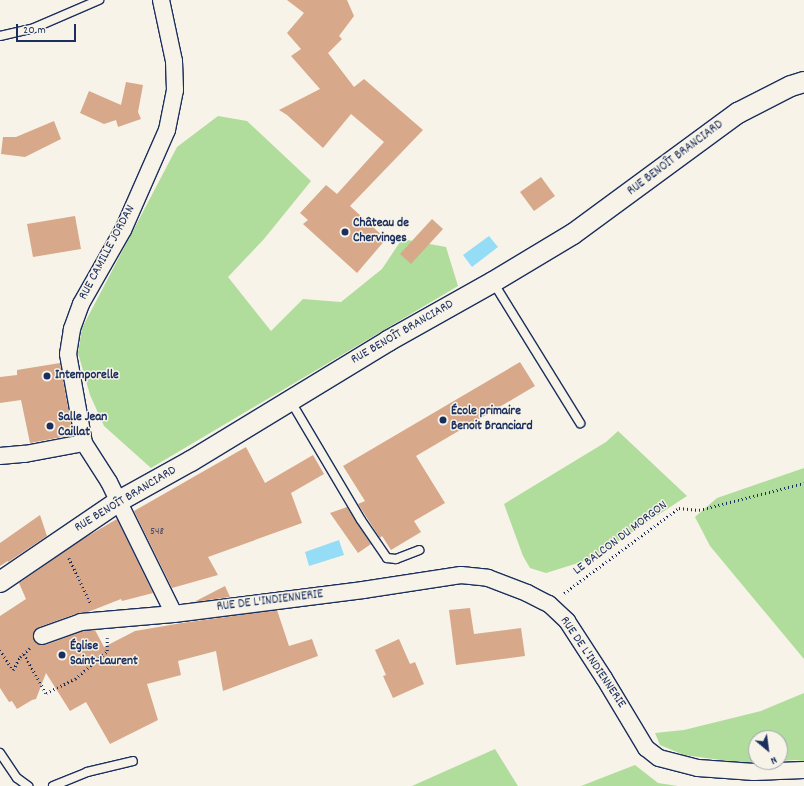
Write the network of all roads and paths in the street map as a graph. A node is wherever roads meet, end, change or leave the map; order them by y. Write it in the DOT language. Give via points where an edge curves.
graph roads {
  1 [pos="99,0"];
  2 [pos="161,0"];
  3 [pos="0,36"];
  4 [pos="804,82"];
  5 [pos="493,282"];
  6 [pos="290,400"];
  7 [pos="580,423"];
  8 [pos="84,443"];
  9 [pos="0,456"];
  10 [pos="804,483"];
  11 [pos="119,501"];
  12 [pos="61,540"];
  13 [pos="419,550"];
  14 [pos="0,582"];
  15 [pos="549,604"];
  16 [pos="174,614"];
  17 [pos="103,620"];
  18 [pos="42,636"];
  19 [pos="0,650"];
  20 [pos="24,654"];
  21 [pos="0,753"];
  22 [pos="133,761"];
  23 [pos="804,770"];
  24 [pos="28,786"];
  25 [pos="53,786"];
  1 -- 3 [label="lane" via="34,28"];
  2 -- 8 [label="street, RUE CAMILLE JORDAN" via="174,61 175,90 167,130 123,230 82,304 72,329 68,354"];
  4 -- 5 [label="street, RUE BENOÎT BRANCIARD" via="738,113 573,234"];
  5 -- 6 [label="street, RUE BENOÎT BRANCIARD"];
  5 -- 7 [label="lane"];
  6 -- 11 [label="street, RUE BENOÎT BRANCIARD" via="191,461"];
  6 -- 13 [label="lane" via="361,520 387,558 396,559"];
  8 -- 9 [label="street"];
  8 -- 11 [label="street, RUE CAMILLE JORDAN"];
  10 -- 15 [label="path, LE BALCON DU MORGON" via="699,510 679,508"];
  11 -- 12 [label="street, RUE BENOÎT BRANCIARD"];
  11 -- 16 [label="street"];
  12 -- 14 [label="street, RUE BENOÎT BRANCIARD"];
  12 -- 17 [label="path"];
  15 -- 16 [label="street, RUE DE L'INDIENNERIE" via="488,578 461,576"];
  15 -- 23 [label="street, RUE DE L'INDIENNERIE" via="567,621 646,748 659,758 706,769 754,772"];
  16 -- 17 [label="street, RUE DE L'INDIENNERIE"];
  17 -- 18 [label="street, RUE DE L'INDIENNERIE" via="81,622"];
  17 -- 20 [label="path" via="107,651 75,679 46,693"];
  18 -- 20 [label="path"];
  19 -- 20 [label="path" via="13,670"];
  21 -- 24 [label="lane" via="17,778"];
  22 -- 25 [label="lane" via="87,772"];
}
